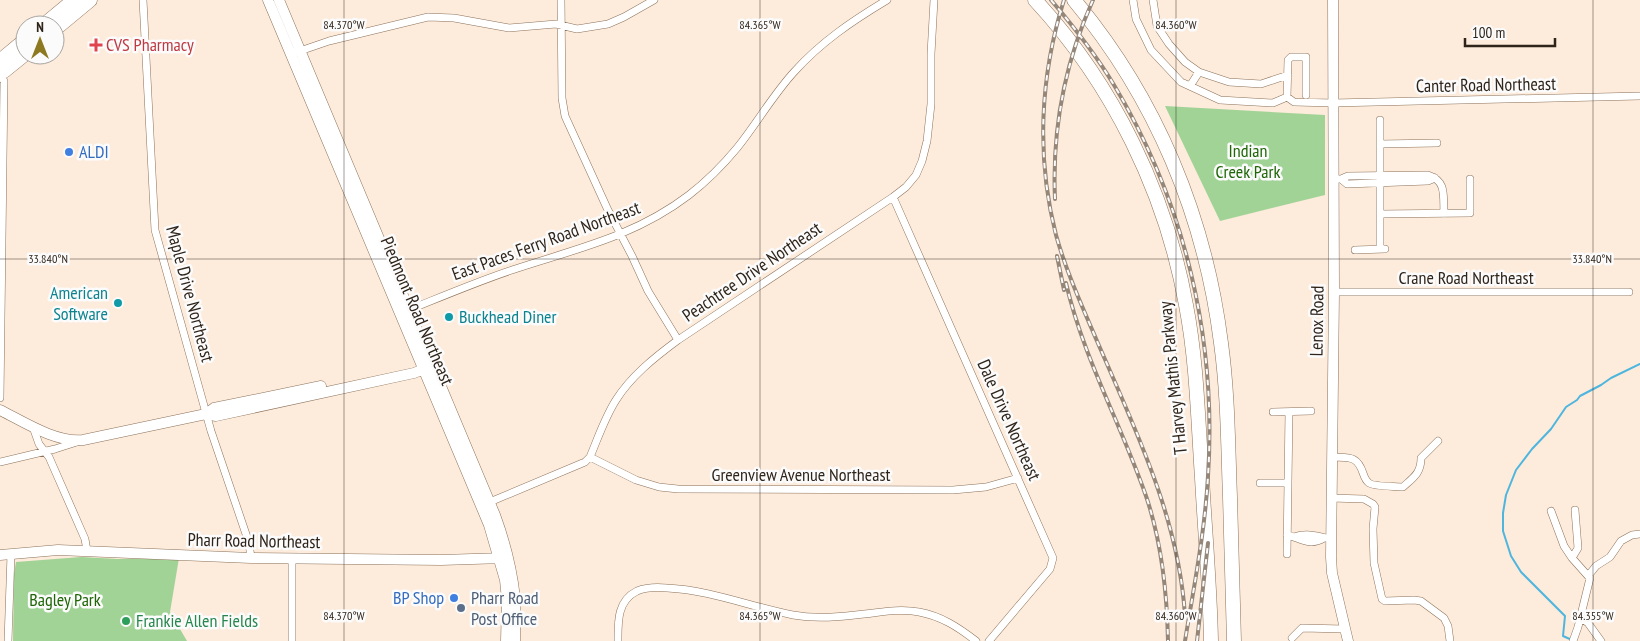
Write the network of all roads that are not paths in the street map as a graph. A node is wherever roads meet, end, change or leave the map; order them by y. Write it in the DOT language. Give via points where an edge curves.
graph roads {
  1 [pos="74,0"];
  2 [pos="90,0"];
  3 [pos="143,0"];
  4 [pos="268,0"];
  5 [pos="279,0"];
  6 [pos="561,0"];
  7 [pos="654,0"];
  8 [pos="887,0"];
  9 [pos="934,0"];
  10 [pos="1036,0"];
  11 [pos="1074,0"];
  12 [pos="1133,0"];
  13 [pos="1152,0"];
  14 [pos="1333,0"];
  15 [pos="56,15"];
  16 [pos="65,21"];
  17 [pos="561,25"];
  18 [pos="15,48"];
  19 [pos="296,52"];
  20 [pos="0,61"];
  21 [pos="15,62"];
  22 [pos="0,69"];
  23 [pos="1199,72"];
  24 [pos="1288,75"];
  25 [pos="0,76"];
  26 [pos="1190,86"];
  27 [pos="1306,95"];
  28 [pos="1640,96"];
  29 [pos="1287,97"];
  30 [pos="1333,103"];
  31 [pos="1380,120"];
  32 [pos="1437,142"];
  33 [pos="1380,144"];
  34 [pos="1338,179"];
  35 [pos="1380,179"];
  36 [pos="1470,180"];
  37 [pos="893,197"];
  38 [pos="1380,214"];
  39 [pos="1444,214"];
  40 [pos="621,235"];
  41 [pos="1355,250"];
  42 [pos="1334,292"];
  43 [pos="1629,292"];
  44 [pos="405,311"];
  45 [pos="678,340"];
  46 [pos="426,367"];
  47 [pos="0,398"];
  48 [pos="0,410"];
  49 [pos="1310,411"];
  50 [pos="1273,412"];
  51 [pos="1289,412"];
  52 [pos="206,414"];
  53 [pos="33,426"];
  54 [pos="53,435"];
  55 [pos="83,440"];
  56 [pos="1438,441"];
  57 [pos="44,451"];
  58 [pos="590,457"];
  59 [pos="1332,457"];
  60 [pos="0,462"];
  61 [pos="1018,478"];
  62 [pos="1260,482"];
  63 [pos="1288,484"];
  64 [pos="1332,498"];
  65 [pos="486,503"];
  66 [pos="1575,510"];
  67 [pos="1552,511"];
  68 [pos="1640,534"];
  69 [pos="1291,536"];
  70 [pos="1328,538"];
  71 [pos="87,551"];
  72 [pos="5,554"];
  73 [pos="1287,554"];
  74 [pos="251,558"];
  75 [pos="503,558"];
  76 [pos="1572,558"];
  77 [pos="292,559"];
  78 [pos="1588,576"];
  79 [pos="1580,617"];
  80 [pos="1344,629"];
  81 [pos="1292,638"];
  82 [pos="8,641"];
  83 [pos="292,641"];
  84 [pos="506,641"];
  85 [pos="515,641"];
  86 [pos="618,641"];
  87 [pos="976,641"];
  88 [pos="989,641"];
  89 [pos="1211,641"];
  90 [pos="1234,641"];
  91 [pos="1348,641"];
  92 [pos="1450,641"];
  93 [pos="1572,641"];
  94 [pos="1601,641"];
  1 -- 15 [label="highway"];
  2 -- 16 [label="highway"];
  3 -- 52 [label="street, Maple Drive Northeast" via="155,230"];
  4 -- 19 [label="street, Piedmont Road Northeast"];
  5 -- 19 [label="street, Piedmont Road Northeast"];
  6 -- 17 [label="street"];
  7 -- 17 [label="street" via="608,24 577,30"];
  8 -- 40 [label="street, East Paces Ferry Road Northeast" via="840,29 809,56 711,176 663,214"];
  9 -- 37 [label="street, Peachtree Drive Northeast" via="927,141 916,175"];
  10 -- 89 [label="highway, T Harvey Mathis Parkway" via="1080,55 1114,109 1143,165 1172,244 1186,304 1195,370"];
  11 -- 90 [label="highway" via="1116,55 1154,120 1179,174 1206,257 1219,323 1226,389"];
  12 -- 26 [label="street" via="1136,19 1151,50 1181,82"];
  13 -- 23 [label="street" via="1157,26 1185,62"];
  14 -- 30 [label="street, Lenox Road"];
  17 -- 19 [label="street" via="509,28 454,18 428,17"];
  17 -- 40 [label="street" via="565,116"];
  18 -- 20 [label="highway"];
  19 -- 44 [label="street, Piedmont Road Northeast"];
  21 -- 22 [label="highway" via="4,71"];
  23 -- 24 [label="street" via="1229,82 1261,84"];
  23 -- 26 [label="street"];
  24 -- 27 [label="street" via="1289,58 1306,57"];
  24 -- 29 [label="street"];
  25 -- 47 [label="street" via="4,88"];
  26 -- 29 [label="street" via="1220,100 1273,103"];
  28 -- 30 [label="street, Canter Road Northeast"];
  29 -- 30 [label="street, Canter Road Northeast" via="1294,102"];
  30 -- 34 [label="street, Lenox Road"];
  31 -- 33 [label="street"];
  32 -- 33 [label="street"];
  33 -- 35 [label="street"];
  34 -- 35 [label="street" via="1347,184"];
  34 -- 42 [label="street, Lenox Road"];
  35 -- 38 [label="street"];
  35 -- 39 [label="street" via="1428,181 1435,178 1443,187"];
  36 -- 39 [label="street" via="1470,212"];
  37 -- 45 [label="street, Peachtree Drive Northeast"];
  37 -- 61 [label="street, Dale Drive Northeast"];
  38 -- 39 [label="street"];
  38 -- 41 [label="street" via="1383,249"];
  40 -- 44 [label="street, East Paces Ferry Road Northeast" via="507,271"];
  40 -- 45 [label="street" via="648,291"];
  42 -- 43 [label="street, Crane Road Northeast"];
  42 -- 59 [label="street, Lenox Road"];
  44 -- 46 [label="street, Piedmont Road Northeast"];
  45 -- 58 [label="street, Peachtree Drive Northeast" via="652,360 621,393"];
  46 -- 52 [label="street" via="414,373 216,416"];
  46 -- 65 [label="street, Piedmont Road Northeast"];
  48 -- 53 [label="street"];
  49 -- 51 [label="street"];
  50 -- 51 [label="street"];
  51 -- 63 [label="street"];
  52 -- 55 [label="street"];
  52 -- 74 [label="street, Maple Drive Northeast"];
  53 -- 54 [label="street"];
  53 -- 57 [label="street"];
  54 -- 55 [label="street"];
  54 -- 57 [label="street" via="44,445"];
  55 -- 57 [label="street"];
  56 -- 59 [label="street" via="1421,458 1421,467 1404,487 1373,486 1365,478 1360,463 1353,458"];
  57 -- 60 [label="street"];
  57 -- 71 [label="street" via="50,457 86,539"];
  58 -- 61 [label="street, Greenview Avenue Northeast" via="636,480 678,489 953,490 986,487"];
  58 -- 65 [label="street" via="579,466"];
  59 -- 64 [label="street, Lenox Road"];
  61 -- 88 [label="street, Dale Drive Northeast" via="1052,554 1053,563"];
  62 -- 63 [label="street"];
  63 -- 69 [label="street"];
  64 -- 70 [label="street, Lenox Road"];
  64 -- 92 [label="street" via="1364,498 1373,504 1374,563 1382,599 1421,600 1444,618"];
  65 -- 75 [label="street, Piedmont Road Northeast" via="493,535"];
  66 -- 76 [label="street" via="1578,548"];
  67 -- 76 [label="street" via="1564,546"];
  68 -- 78 [label="street" via="1621,541"];
  69 -- 70 [label="street" via="1301,534"];
  69 -- 73 [label="street"];
  70 -- 80 [label="street, Lenox Road"];
  71 -- 72 [label="street, Pharr Road Northeast"];
  71 -- 74 [label="street, Pharr Road Northeast"];
  72 -- 82 [label="street"];
  74 -- 77 [label="street, Pharr Road Northeast"];
  75 -- 77 [label="street, Pharr Road Northeast"];
  75 -- 84 [label="street, Piedmont Road Northeast"];
  75 -- 85 [label="street, Piedmont Road Northeast" via="511,569"];
  76 -- 78 [label="street"];
  77 -- 83 [label="street"];
  78 -- 79 [label="street"];
  79 -- 93 [label="street"];
  79 -- 94 [label="street"];
  80 -- 81 [label="street" via="1302,628"];
  80 -- 91 [label="street, Lenox Road"];
  86 -- 87 [label="street" via="618,619 627,598 644,588 655,587 706,592 808,618 894,610 918,612 938,617"];
}
